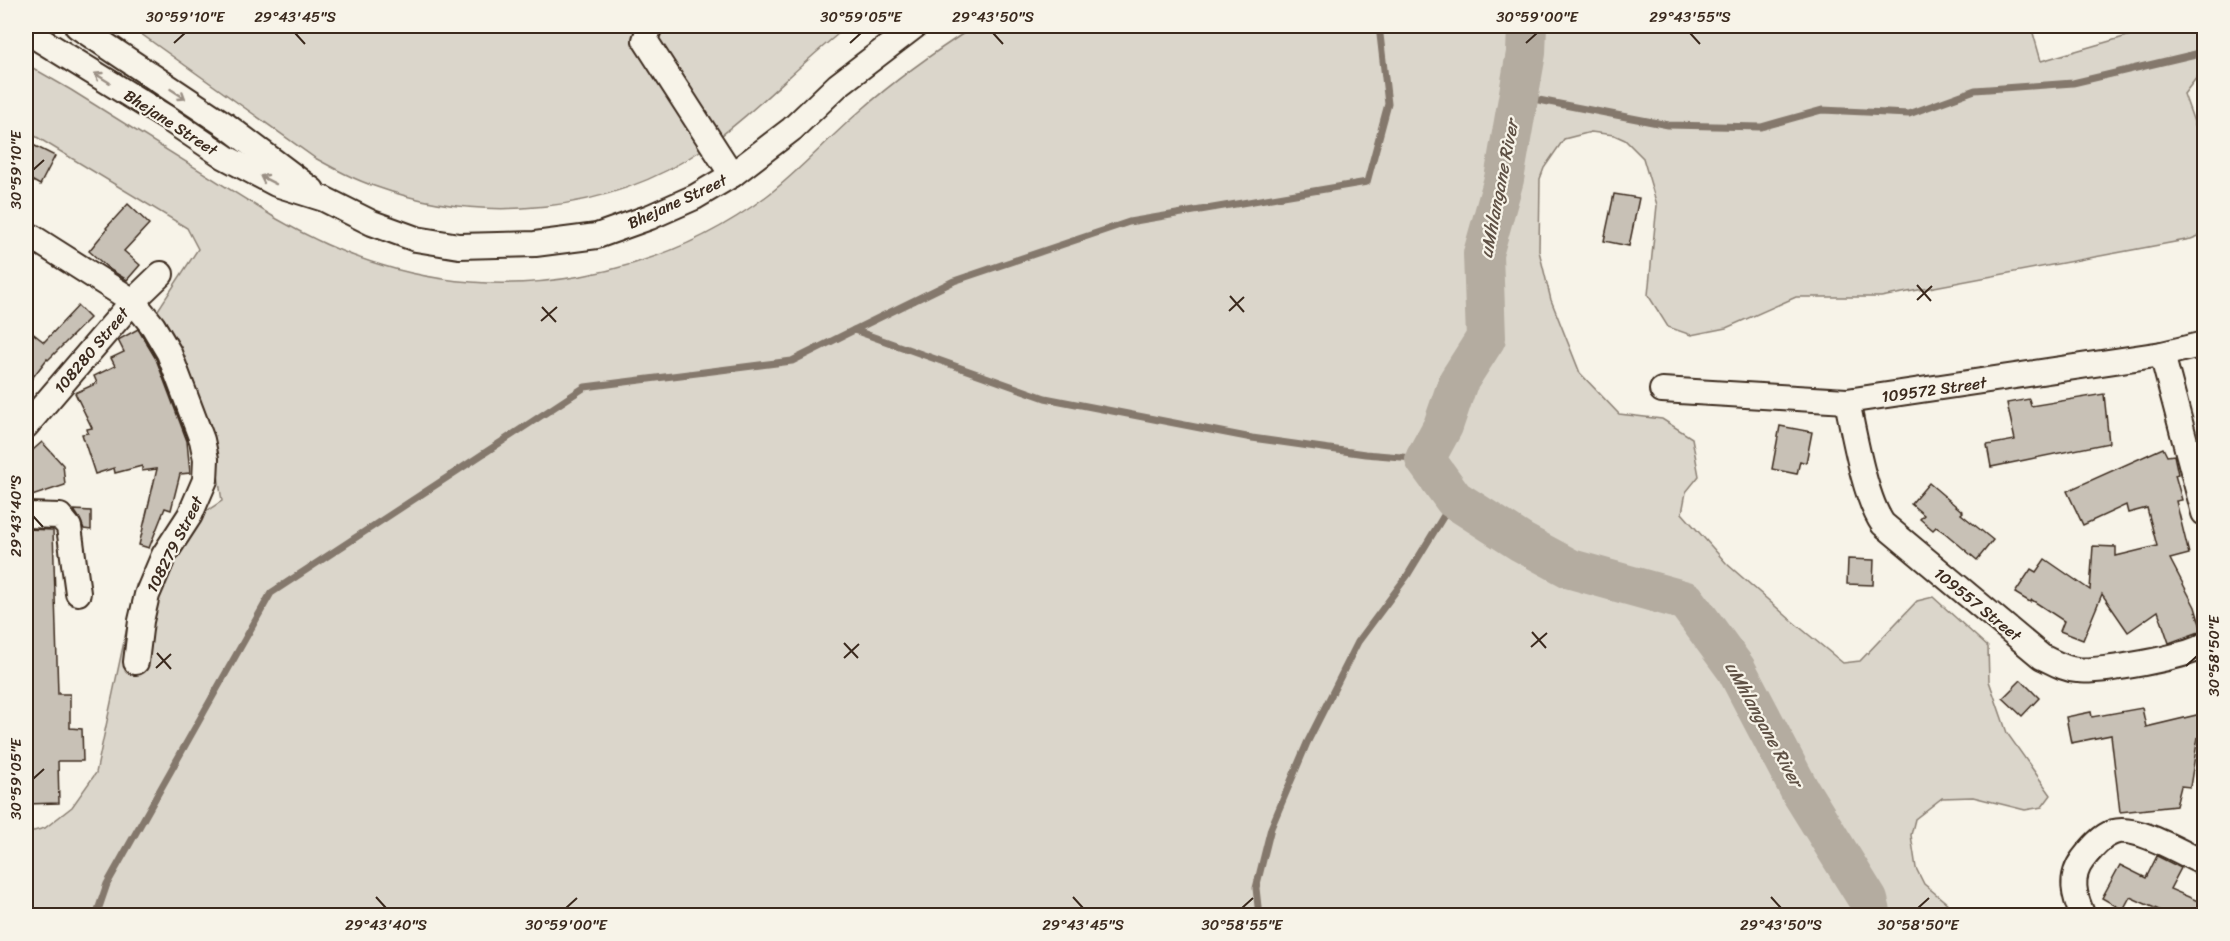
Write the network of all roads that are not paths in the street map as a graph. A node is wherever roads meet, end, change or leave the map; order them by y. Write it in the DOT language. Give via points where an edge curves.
graph roads {
  1 [pos="77,26"];
  2 [pos="650,26"];
  3 [pos="915,26"];
  4 [pos="26,31"];
  5 [pos="732,175"];
  6 [pos="324,199"];
  7 [pos="29,235"];
  8 [pos="161,274"];
  9 [pos="133,301"];
  10 [pos="2205,344"];
  11 [pos="2162,354"];
  12 [pos="1662,390"];
  13 [pos="1847,401"];
  14 [pos="26,426"];
  15 [pos="2205,513"];
  16 [pos="26,515"];
  17 [pos="78,593"];
  18 [pos="2205,645"];
  19 [pos="136,662"];
  20 [pos="2205,863"];
  21 [pos="2083,915"];
  1 -- 6 [label="street, Bhejane Street, one-way" via="227,126"];
  2 -- 5 [label="street" via="645,40"];
  3 -- 5 [label="street, Bhejane Street"];
  6 -- 4 [label="street, Bhejane Street, one-way" via="276,184 225,157"];
  5 -- 6 [label="street, Bhejane Street" via="650,217 597,236 535,244 459,246 416,239"];
  7 -- 9 [label="street, 108280 Street"];
  8 -- 9 [label="street, 108280 Street"];
  9 -- 14 [label="street, 108280 Street"];
  9 -- 19 [label="street, 108279 Street" via="169,353 206,459 200,496 164,555 147,596"];
  10 -- 11 [label="street, 109572 Street"];
  11 -- 13 [label="street, 109572 Street"];
  11 -- 15 [label="street"];
  12 -- 13 [label="street, 109572 Street"];
  13 -- 18 [label="street, 109557 Street" via="1869,494 1883,524 2042,657 2077,670 2097,670 2184,654"];
  16 -- 17 [label="street" via="60,516 69,527"];
  20 -- 21 [label="street" via="2149,838 2126,831 2114,832 2092,848 2076,869 2074,890"];
}
